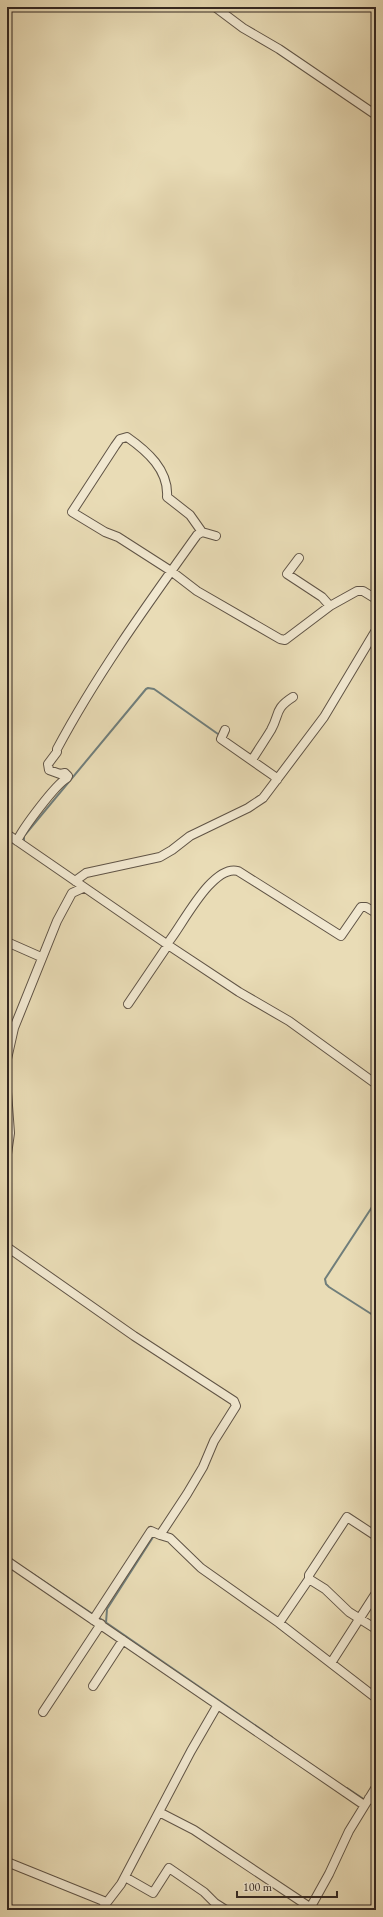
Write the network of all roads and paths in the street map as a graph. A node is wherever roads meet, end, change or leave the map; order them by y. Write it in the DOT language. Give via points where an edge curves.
graph roads {
  1 [pos="215,7"];
  2 [pos="376,115"];
  3 [pos="202,532"];
  4 [pos="216,536"];
  5 [pos="299,558"];
  6 [pos="171,571"];
  7 [pos="376,599"];
  8 [pos="330,606"];
  9 [pos="376,630"];
  10 [pos="293,697"];
  11 [pos="225,730"];
  12 [pos="252,760"];
  13 [pos="277,780"];
  14 [pos="7,834"];
  15 [pos="17,841"];
  16 [pos="75,881"];
  17 [pos="83,888"];
  18 [pos="7,895"];
  19 [pos="7,902"];
  20 [pos="376,913"];
  21 [pos="7,942"];
  22 [pos="169,942"];
  23 [pos="41,957"];
  24 [pos="128,1004"];
  25 [pos="7,1060"];
  26 [pos="376,1084"];
  27 [pos="7,1092"];
  28 [pos="9,1133"];
  29 [pos="7,1154"];
  30 [pos="7,1247"];
  31 [pos="160,1535"];
  32 [pos="376,1536"];
  33 [pos="7,1561"];
  34 [pos="309,1579"];
  35 [pos="376,1593"];
  36 [pos="360,1619"];
  37 [pos="97,1622"];
  38 [pos="279,1623"];
  39 [pos="376,1629"];
  40 [pos="123,1640"];
  41 [pos="331,1663"];
  42 [pos="93,1686"];
  43 [pos="376,1698"];
  44 [pos="218,1706"];
  45 [pos="43,1712"];
  46 [pos="376,1787"];
  47 [pos="370,1801"];
  48 [pos="160,1812"];
  49 [pos="7,1862"];
  50 [pos="125,1877"];
  51 [pos="106,1902"];
  52 [pos="7,1908"];
  53 [pos="310,1909"];
  54 [pos="12,1910"];
  55 [pos="101,1910"];
  56 [pos="226,1910"];
  1 -- 2 [label="street"];
  3 -- 4 [label="street"];
  3 -- 6 [label="street" via="197,535"];
  3 -- 6 [label="street" via="190,515 167,497 165,478 156,463 130,440 123,437 120,439 72,512 118,537"];
  5 -- 8 [label="street" via="288,574 322,597"];
  6 -- 8 [label="street" via="197,591 285,640"];
  6 -- 15 [label="street" via="109,658 48,764 49,770 65,773 67,778 46,799"];
  7 -- 8 [label="street" via="363,591 357,591"];
  9 -- 13 [label="street" via="324,717"];
  10 -- 12 [label="street" via="279,708 272,728"];
  11 -- 12 [label="street" via="221,739"];
  12 -- 13 [label="street"];
  13 -- 16 [label="street" via="263,798 248,808 190,836 160,857 86,873"];
  14 -- 15 [label="street"];
  15 -- 16 [label="street"];
  16 -- 17 [label="street"];
  17 -- 22 [label="street"];
  17 -- 23 [label="street" via="72,893"];
  18 -- 19 [label="street"];
  20 -- 22 [label="street" via="361,907 341,936 234,869 216,877"];
  21 -- 23 [label="street"];
  22 -- 24 [label="street"];
  22 -- 26 [label="street" via="239,992 289,1021"];
  23 -- 25 [label="street" via="14,1028"];
  27 -- 28 [label="street"];
  28 -- 29 [label="street"];
  30 -- 31 [label="street" via="134,1336 234,1401 236,1406 214,1441 203,1467"];
  31 -- 37 [label="street" via="151,1531"];
  31 -- 38 [label="street" via="170,1538 201,1568"];
  32 -- 34 [label="street" via="347,1517 309,1575"];
  33 -- 37 [label="street"];
  34 -- 36 [label="street" via="325,1589 339,1604"];
  34 -- 38 [label="street"];
  35 -- 36 [label="street"];
  36 -- 39 [label="street"];
  36 -- 41 [label="street"];
  37 -- 40 [label="street"];
  37 -- 45 [label="street"];
  38 -- 41 [label="street"];
  40 -- 42 [label="street"];
  40 -- 44 [label="street"];
  41 -- 43 [label="street"];
  44 -- 47 [label="street"];
  44 -- 48 [label="street" via="191,1751"];
  46 -- 47 [label="street"];
  47 -- 53 [label="street" via="349,1830"];
  48 -- 50 [label="street"];
  48 -- 53 [label="street" via="194,1830"];
  49 -- 51 [label="street"];
  50 -- 51 [label="street"];
  50 -- 56 [label="street" via="153,1894 169,1868"];
  51 -- 55 [label="street"];
  52 -- 54 [label="street"];
}
